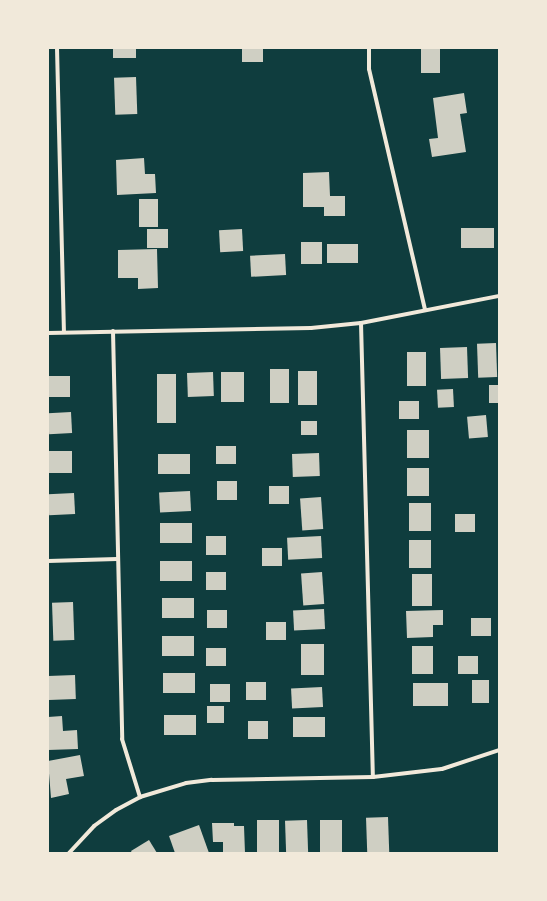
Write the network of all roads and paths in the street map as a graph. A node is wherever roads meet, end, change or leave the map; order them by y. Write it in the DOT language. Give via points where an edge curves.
graph roads {
  1 [pos="57,48"];
  2 [pos="369,48"];
  3 [pos="499,296"];
  4 [pos="425,310"];
  5 [pos="361,322"];
  6 [pos="113,331"];
  7 [pos="64,332"];
  8 [pos="48,333"];
  9 [pos="117,559"];
  10 [pos="48,561"];
  11 [pos="499,750"];
  12 [pos="373,777"];
  13 [pos="140,796"];
  14 [pos="69,853"];
  1 -- 7 [label="street"];
  2 -- 4 [label="street" via="369,69"];
  3 -- 4 [label="street"];
  4 -- 5 [label="street"];
  5 -- 6 [label="street" via="311,328"];
  5 -- 12 [label="street"];
  6 -- 7 [label="street"];
  6 -- 9 [label="street"];
  7 -- 8 [label="street"];
  9 -- 10 [label="street"];
  9 -- 13 [label="street" via="122,739"];
  11 -- 12 [label="street" via="442,769"];
  12 -- 13 [label="street" via="212,780 186,783"];
  13 -- 14 [label="street" via="94,826"];
}
